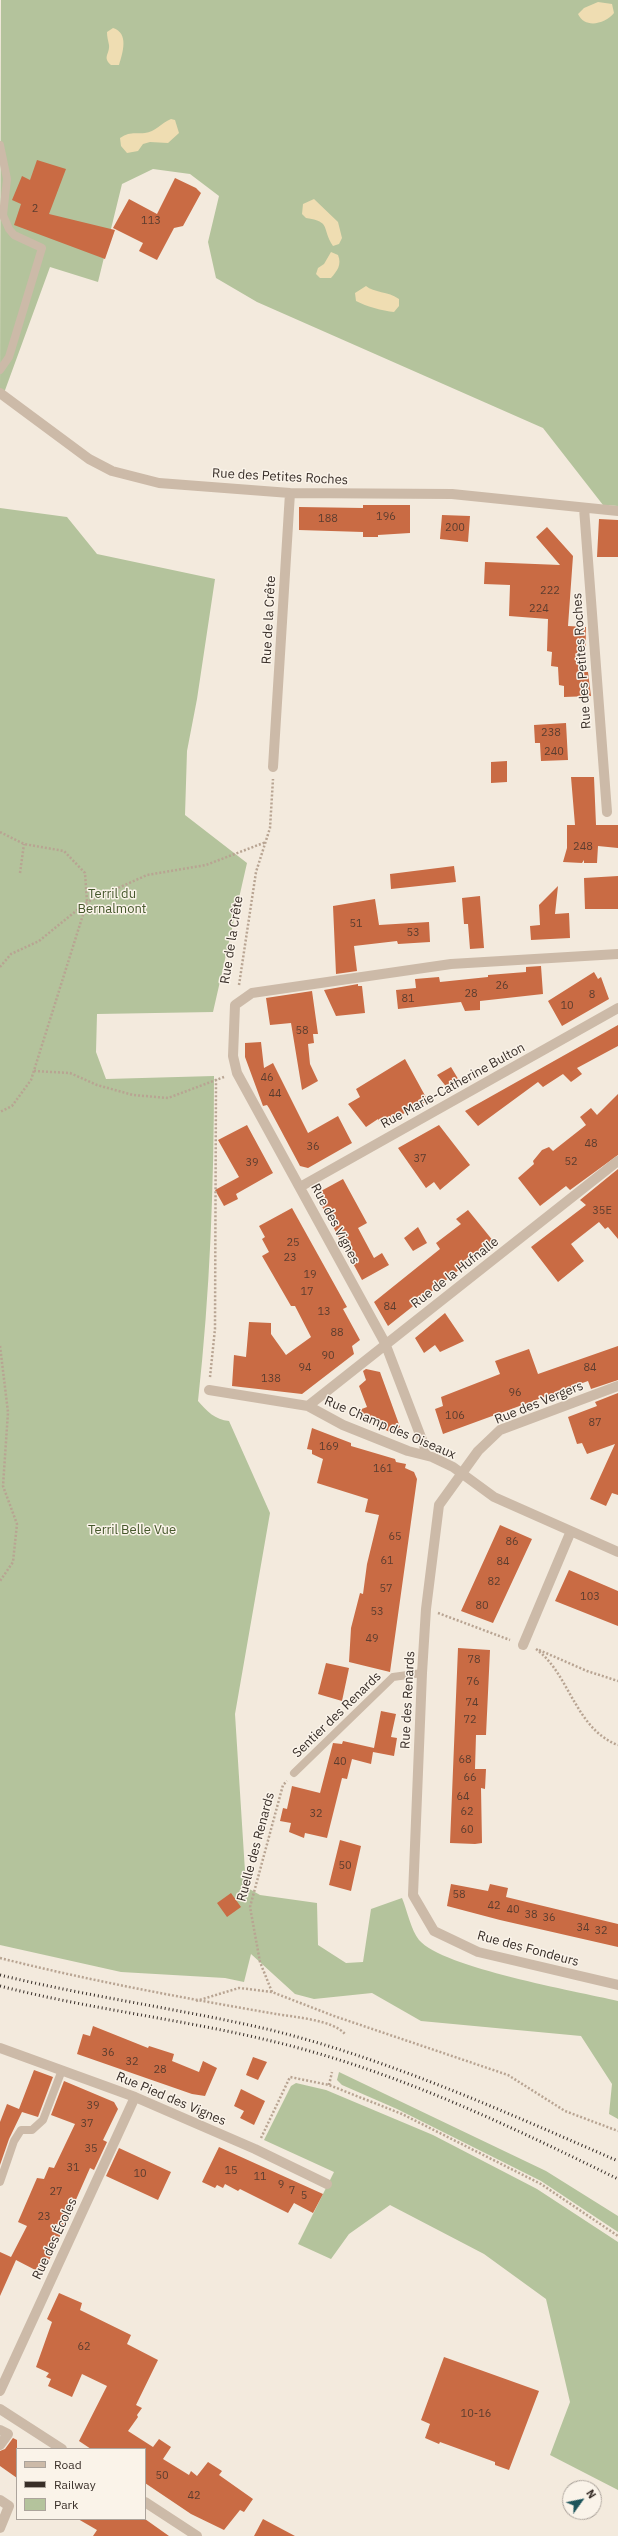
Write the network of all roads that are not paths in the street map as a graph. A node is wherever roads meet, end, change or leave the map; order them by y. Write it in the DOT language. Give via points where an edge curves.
graph roads {
  1 [pos="0,145"];
  2 [pos="0,370"];
  3 [pos="0,393"];
  4 [pos="290,493"];
  5 [pos="584,508"];
  6 [pos="618,511"];
  7 [pos="273,767"];
  8 [pos="606,812"];
  9 [pos="618,954"];
  10 [pos="235,1005"];
  11 [pos="618,1008"];
  12 [pos="618,1161"];
  13 [pos="300,1187"];
  14 [pos="385,1344"];
  15 [pos="618,1386"];
  16 [pos="209,1390"];
  17 [pos="308,1406"];
  18 [pos="426,1455"];
  19 [pos="461,1474"];
  20 [pos="571,1531"];
  21 [pos="618,1552"];
  22 [pos="523,1645"];
  23 [pos="422,1673"];
  24 [pos="294,1773"];
  25 [pos="434,1931"];
  26 [pos="618,1985"];
  27 [pos="0,2048"];
  28 [pos="62,2070"];
  29 [pos="135,2097"];
  30 [pos="0,2182"];
  31 [pos="327,2184"];
  32 [pos="0,2391"];
  33 [pos="0,2409"];
  34 [pos="0,2430"];
  35 [pos="0,2445"];
  36 [pos="60,2448"];
  37 [pos="0,2500"];
  38 [pos="146,2503"];
  39 [pos="0,2528"];
  40 [pos="197,2536"];
  1 -- 2 [label="lane" via="7,179 3,216 14,235 42,248 9,357"];
  3 -- 4 [label="street, Rue des Petites Roches" via="70,446 112,471 159,483"];
  4 -- 5 [label="street, Rue des Petites Roches" via="452,494"];
  4 -- 7 [label="street, Rue de la Crête"];
  5 -- 6 [label="street, Rue des Petites Roches"];
  5 -- 8 [label="street, Rue des Petites Roches"];
  9 -- 10 [label="street, Rue de la Crête" via="451,964 252,993"];
  10 -- 13 [label="street, Rue des Vignes" via="233,1056 237,1073"];
  11 -- 13 [label="street, Rue Marie-Catherine Bulton"];
  12 -- 14 [label="street, Rue de la Hufnalle"];
  13 -- 14 [label="street, Rue des Vignes"];
  14 -- 17 [label="street, Rue de la Hufnalle"];
  14 -- 18 [label="street, Rue des Vignes"];
  15 -- 19 [label="street, Rue des Vergers" via="500,1430 478,1451"];
  16 -- 17 [label="street, Rue Champ des Oiseaux"];
  17 -- 18 [label="street, Rue Champ des Oiseaux" via="343,1425"];
  18 -- 19 [label="street, Rue Champ des Oiseaux"];
  19 -- 20 [label="street, Rue Champ des Oiseaux" via="494,1497"];
  19 -- 23 [label="street, Rue des Renards" via="439,1505 426,1609"];
  20 -- 21 [label="street, Rue Champ des Oiseaux"];
  20 -- 22 [label="street"];
  23 -- 24 [label="lane, Sentier des Renards" via="394,1677"];
  23 -- 25 [label="street, Rue des Renards" via="413,1895"];
  25 -- 26 [label="street, Rue des Fondeurs" via="478,1952"];
  27 -- 28 [label="street, Rue Pied des Vignes"];
  28 -- 29 [label="street, Rue Pied des Vignes"];
  28 -- 30 [label="lane" via="43,2120 32,2130 21,2130 14,2141"];
  29 -- 31 [label="street, Rue Pied des Vignes" via="255,2149"];
  29 -- 32 [label="street, Rue des Écoles"];
  33 -- 36 [label="street"];
  34 -- 35 [label="street" via="8,2434"];
  37 -- 39 [label="street" via="9,2506"];
  38 -- 40 [label="street"];
}
